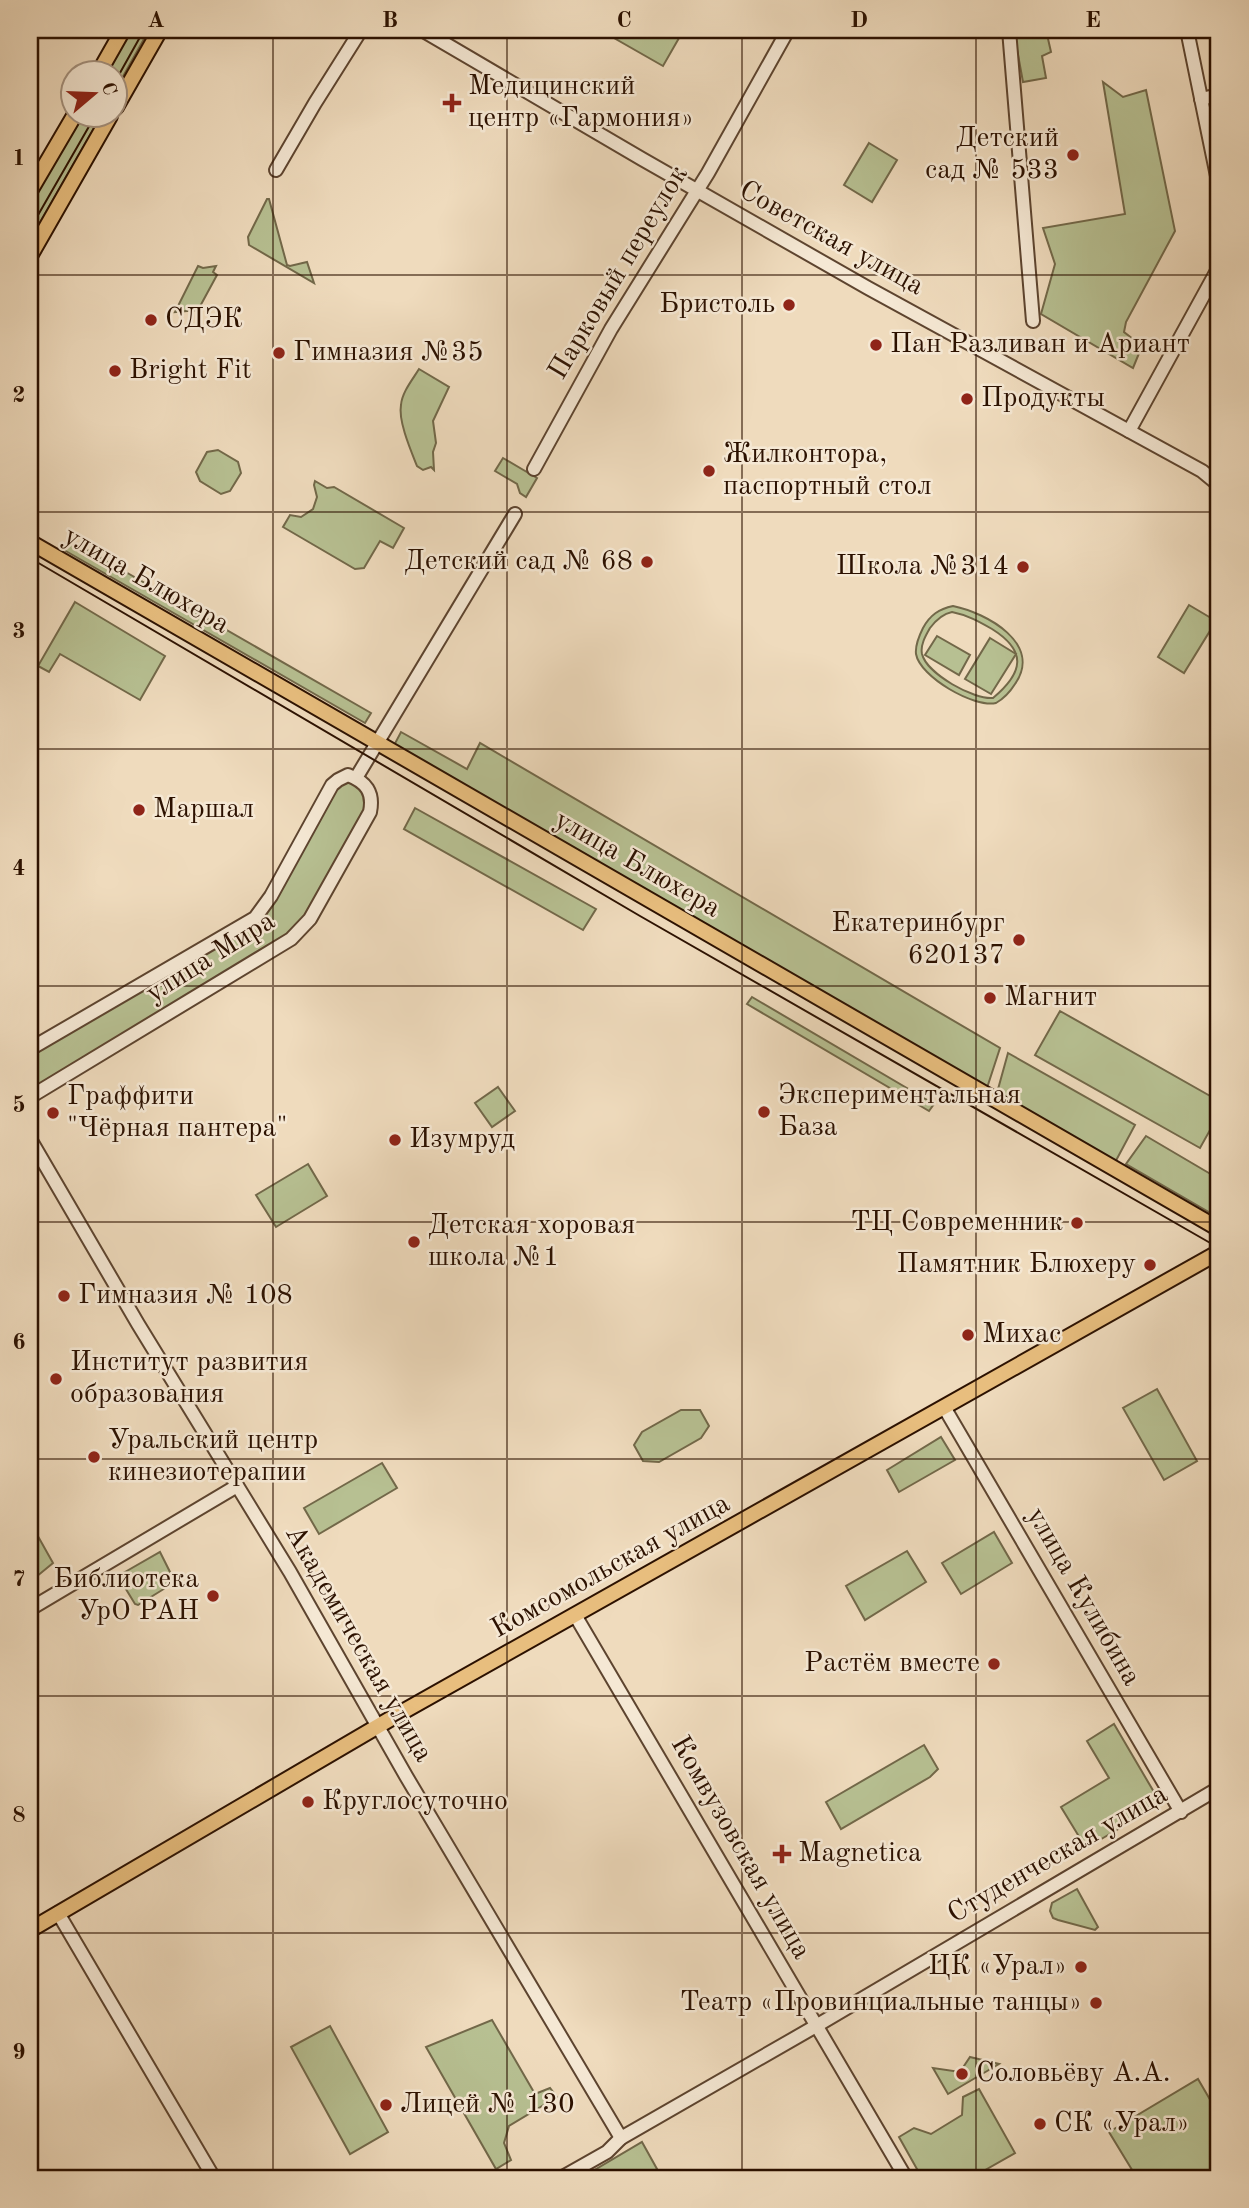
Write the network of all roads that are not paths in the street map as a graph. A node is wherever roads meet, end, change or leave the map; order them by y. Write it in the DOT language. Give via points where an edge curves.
graph roads {
  1 [pos="123,30"];
  2 [pos="160,30"];
  3 [pos="361,30"];
  4 [pos="423,30"];
  5 [pos="788,30"];
  6 [pos="1009,30"];
  7 [pos="1187,30"];
  8 [pos="106,60"];
  9 [pos="130,82"];
  10 [pos="1219,95"];
  11 [pos="1201,99"];
  12 [pos="66,130"];
  13 [pos="102,130"];
  14 [pos="276,170"];
  15 [pos="1219,186"];
  16 [pos="30,191"];
  17 [pos="696,191"];
  18 [pos="30,256"];
  19 [pos="1219,267"];
  20 [pos="1033,321"];
  21 [pos="1129,431"];
  22 [pos="534,469"];
  23 [pos="1219,485"];
  24 [pos="515,514"];
  25 [pos="30,542"];
  26 [pos="378,744"];
  27 [pos="356,778"];
  28 [pos="30,1049"];
  29 [pos="30,1097"];
  30 [pos="30,1139"];
  31 [pos="1219,1229"];
  32 [pos="1219,1252"];
  33 [pos="943,1407"];
  34 [pos="237,1486"];
  35 [pos="30,1609"];
  36 [pos="575,1615"];
  37 [pos="379,1726"];
  38 [pos="1219,1788"];
  39 [pos="1181,1812"];
  40 [pos="58,1913"];
  41 [pos="30,1930"];
  42 [pos="816,2026"];
  43 [pos="621,2138"];
  44 [pos="214,2178"];
  45 [pos="561,2178"];
  46 [pos="906,2178"];
  1 -- 8 [label="main road"];
  2 -- 9 [label="main road"];
  3 -- 14 [label="street"];
  4 -- 17 [label="street, Советская улица"];
  5 -- 17 [label="street, Парковый переулок"];
  6 -- 20 [label="street"];
  7 -- 11 [label="street"];
  10 -- 11 [label="street"];
  11 -- 15 [label="street"];
  12 -- 16 [label="main road"];
  13 -- 18 [label="main road"];
  17 -- 21 [label="street, Советская улица"];
  17 -- 22 [label="street, Парковый переулок" via="611,329"];
  19 -- 21 [label="street"];
  21 -- 23 [label="street, Советская улица"];
  24 -- 26 [label="street"];
  25 -- 26 [label="main road, улица Блюхера"];
  26 -- 27 [label="street"];
  26 -- 31 [label="main road, улица Блюхера"];
  27 -- 28 [label="street, улица Мира" via="348,775 332,785 256,918"];
  27 -- 29 [label="street, улица Мира" via="371,793 370,812 302,929"];
  30 -- 34 [label="street, Академическая улица"];
  32 -- 33 [label="main road, Комсомольская улица"];
  33 -- 36 [label="main road, Комсомольская улица"];
  33 -- 39 [label="street, улица Кулибина"];
  34 -- 35 [label="street"];
  34 -- 37 [label="street, Академическая улица"];
  36 -- 37 [label="main road, Комсомольская улица"];
  36 -- 42 [label="street, Комвузовская улица"];
  37 -- 40 [label="main road, Комсомольская улица"];
  37 -- 43 [label="street, Академическая улица"];
  38 -- 39 [label="street, Студенческая улица"];
  39 -- 42 [label="street, Студенческая улица"];
  40 -- 41 [label="main road, Комсомольская улица"];
  40 -- 44 [label="street"];
  42 -- 43 [label="street, Студенческая улица"];
  42 -- 46 [label="street, Комвузовская улица"];
  43 -- 45 [label="street, Студенческая улица" via="607,2152"];
}
